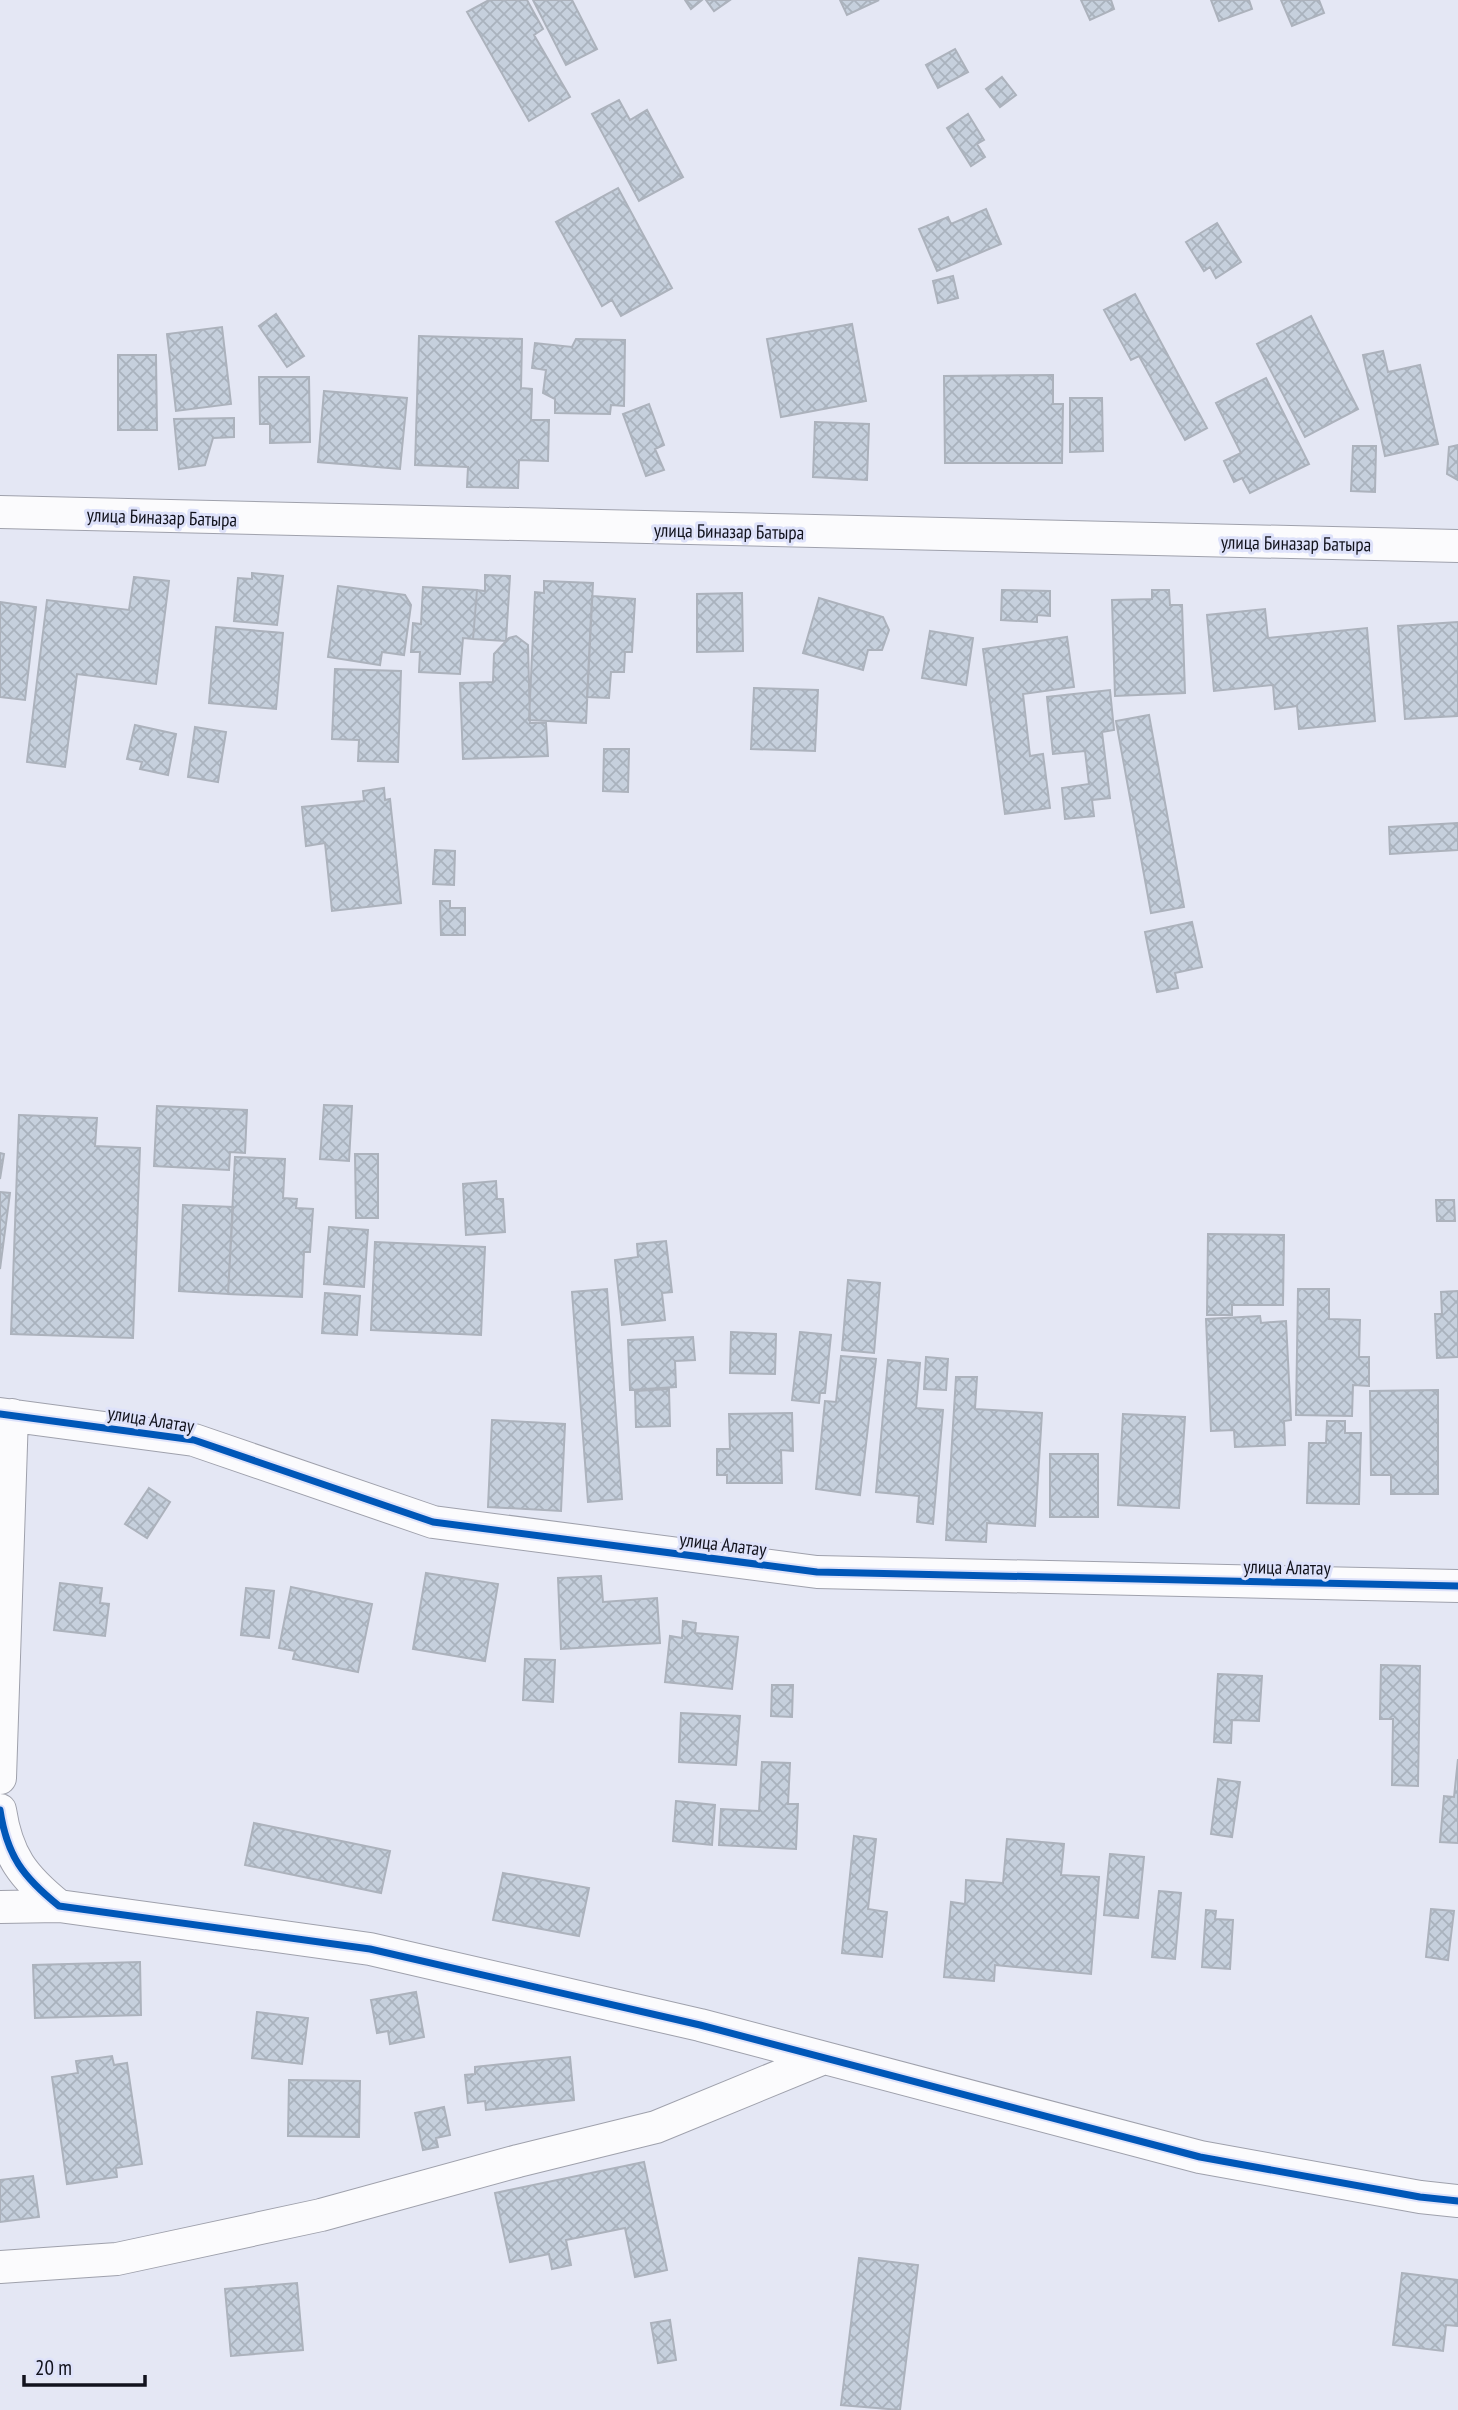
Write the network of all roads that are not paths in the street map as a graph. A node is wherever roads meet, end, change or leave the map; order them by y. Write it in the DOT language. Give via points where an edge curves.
graph roads {
  1 [pos="0,512"];
  2 [pos="1458,546"];
  3 [pos="6,1415"];
  4 [pos="1458,1586"];
  5 [pos="0,1778"];
  6 [pos="0,1810"];
  7 [pos="59,1906"];
  8 [pos="0,1907"];
  9 [pos="824,2058"];
  10 [pos="1458,2201"];
  11 [pos="0,2267"];
  1 -- 2 [label="street, улица Биназар Батыра"];
  3 -- 4 [label="street, улица Алатау" via="194,1440 433,1522 817,1572"];
  3 -- 5 [label="street"];
  6 -- 7 [label="street" via="16,1864"];
  7 -- 8 [label="street"];
  7 -- 9 [label="street" via="370,1949"];
  9 -- 10 [label="street" via="1200,2157"];
  9 -- 11 [label="street" via="656,2127 321,2215 117,2259"];
}
